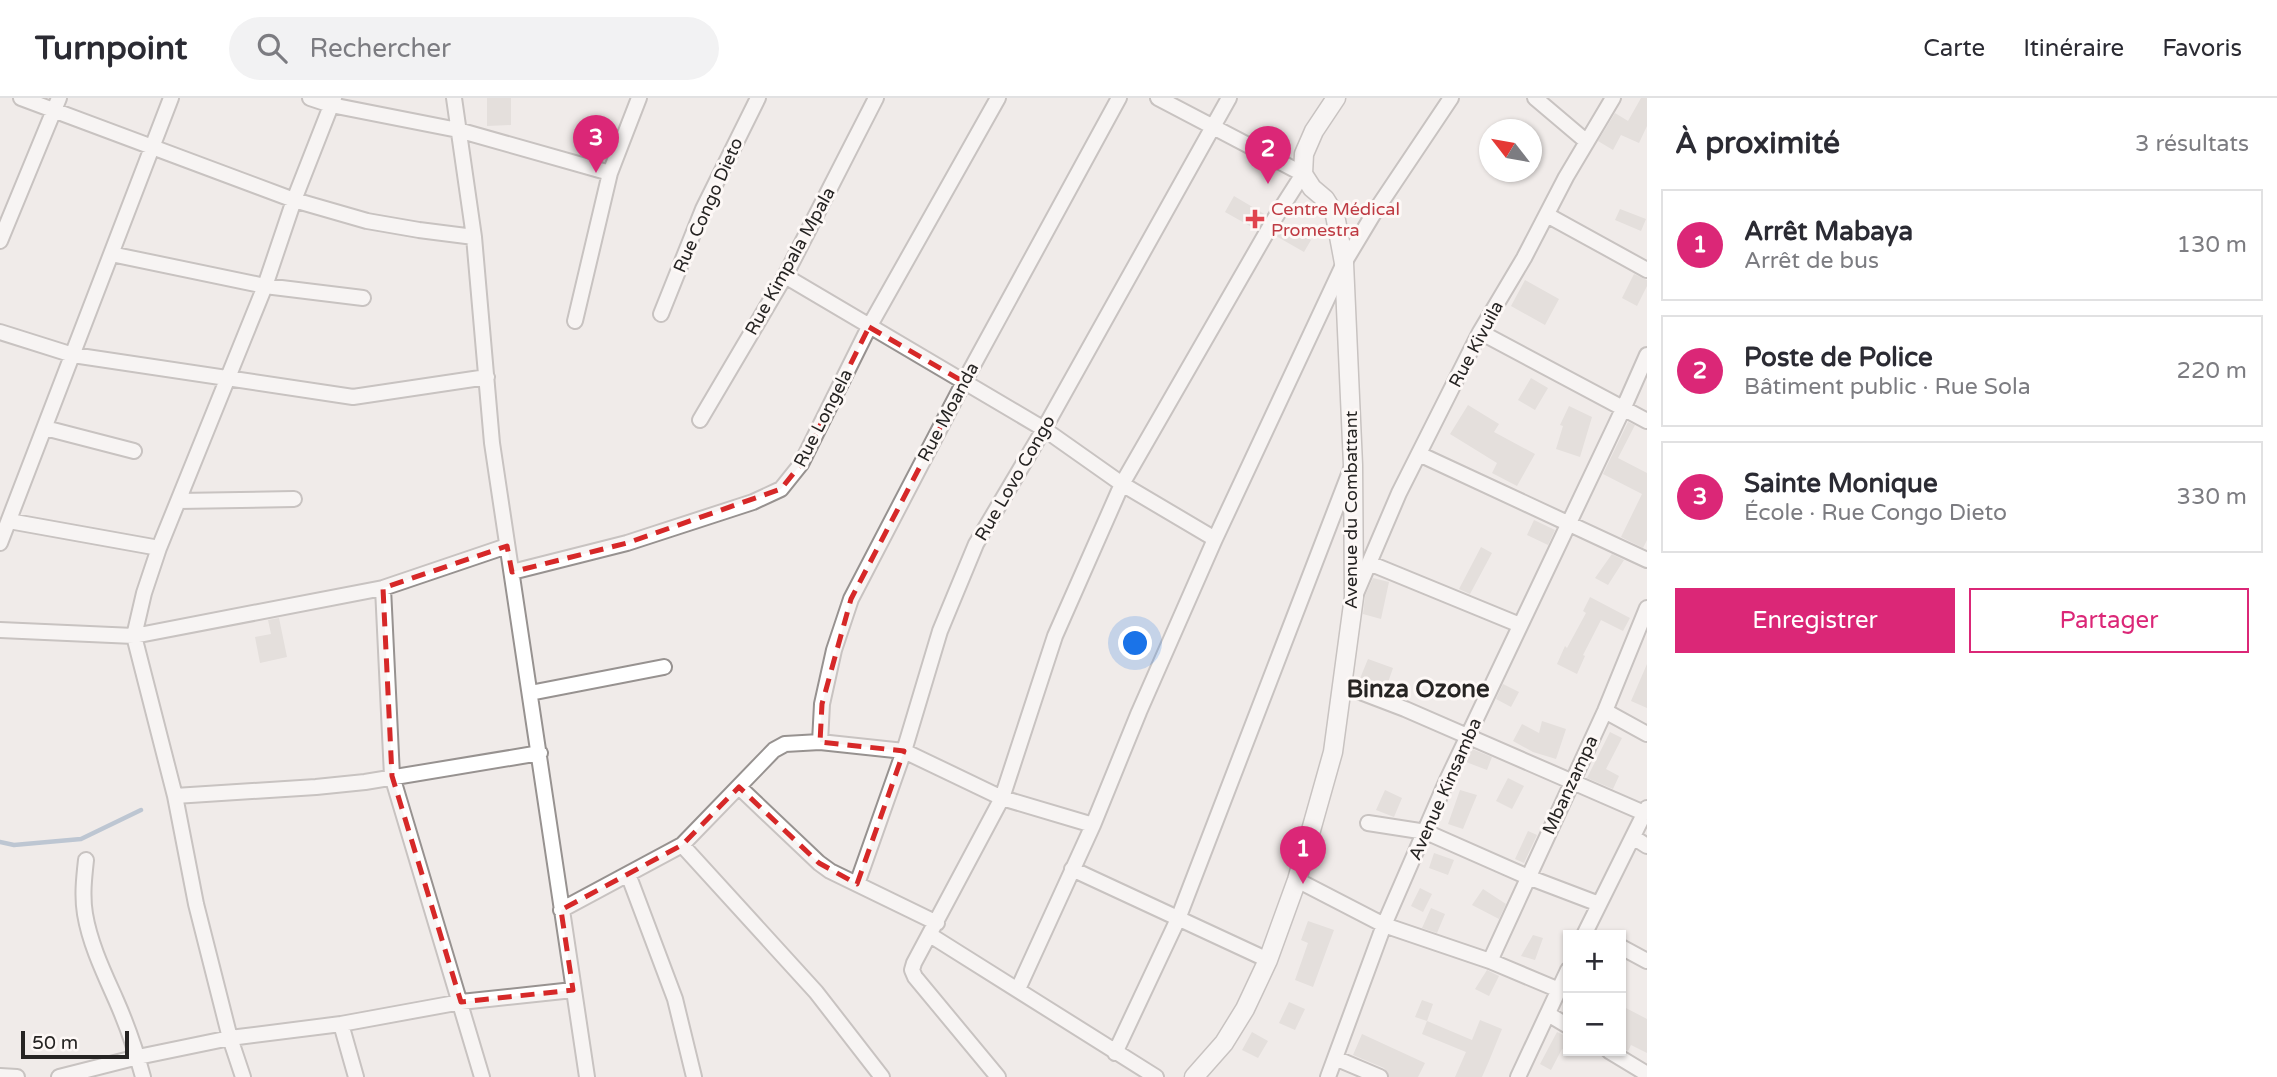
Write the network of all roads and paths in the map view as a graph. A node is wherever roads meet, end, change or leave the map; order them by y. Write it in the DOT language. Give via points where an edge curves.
graph roads {
  1 [pos="22,98"];
  2 [pos="171,98"];
  3 [pos="310,98"];
  4 [pos="454,98"];
  5 [pos="639,98"];
  6 [pos="758,98"];
  7 [pos="876,98"];
  8 [pos="998,98"];
  9 [pos="1119,98"];
  10 [pos="1158,98"];
  11 [pos="1229,98"];
  12 [pos="1336,98"];
  13 [pos="1451,98"];
  14 [pos="1535,98"];
  15 [pos="1613,98"];
  16 [pos="333,102"];
  17 [pos="57,105"];
  18 [pos="1213,126"];
  19 [pos="458,130"];
  20 [pos="1587,142"];
  21 [pos="152,149"];
  22 [pos="610,173"];
  23 [pos="1303,174"];
  24 [pos="294,200"];
  25 [pos="1547,215"];
  26 [pos="474,237"];
  27 [pos="0,241"];
  28 [pos="111,254"];
  29 [pos="1345,263"];
  30 [pos="1647,270"];
  31 [pos="785,276"];
  32 [pos="265,286"];
  33 [pos="363,298"];
  34 [pos="661,314"];
  35 [pos="575,321"];
  36 [pos="869,327"];
  37 [pos="0,332"];
  38 [pos="1480,332"];
  39 [pos="73,355"];
  40 [pos="1647,355"];
  41 [pos="228,377"];
  42 [pos="487,377"];
  43 [pos="964,382"];
  44 [pos="1625,407"];
  45 [pos="700,420"];
  46 [pos="1647,421"];
  47 [pos="45,428"];
  48 [pos="1044,429"];
  49 [pos="134,451"];
  50 [pos="1419,454"];
  51 [pos="1353,465"];
  52 [pos="1122,484"];
  53 [pos="294,499"];
  54 [pos="177,501"];
  55 [pos="9,521"];
  56 [pos="1568,522"];
  57 [pos="1215,539"];
  58 [pos="0,543"];
  59 [pos="507,546"];
  60 [pos="159,548"];
  61 [pos="1647,560"];
  62 [pos="1369,563"];
  63 [pos="512,572"];
  64 [pos="383,587"];
  65 [pos="1354,597"];
  66 [pos="1647,608"];
  67 [pos="1520,625"];
  68 [pos="0,630"];
  69 [pos="134,636"];
  70 [pos="664,667"];
  71 [pos="1342,685"];
  72 [pos="530,693"];
  73 [pos="1605,711"];
  74 [pos="1647,734"];
  75 [pos="1468,737"];
  76 [pos="820,742"];
  77 [pos="904,751"];
  78 [pos="540,753"];
  79 [pos="392,776"];
  80 [pos="1572,781"];
  81 [pos="739,787"];
  82 [pos="1002,798"];
  83 [pos="176,800"];
  84 [pos="1646,810"];
  85 [pos="1368,823"];
  86 [pos="1093,825"];
  87 [pos="1426,832"];
  88 [pos="1633,837"];
  89 [pos="682,845"];
  90 [pos="1647,846"];
  91 [pos="86,860"];
  92 [pos="1072,869"];
  93 [pos="628,874"];
  94 [pos="1528,877"];
  95 [pos="1297,880"];
  96 [pos="857,884"];
  97 [pos="1599,904"];
  98 [pos="561,910"];
  99 [pos="1178,919"];
  100 [pos="1384,925"];
  101 [pos="934,929"];
  102 [pos="1591,930"];
  103 [pos="1626,950"];
  104 [pos="1268,960"];
  105 [pos="1490,961"];
  106 [pos="1647,961"];
  107 [pos="1563,981"];
  108 [pos="1018,989"];
  109 [pos="573,990"];
  110 [pos="1559,990"];
  111 [pos="461,1002"];
  112 [pos="1548,1014"];
  113 [pos="1563,1023"];
  114 [pos="341,1024"];
  115 [pos="230,1038"];
  116 [pos="1115,1053"];
  117 [pos="1617,1056"];
  118 [pos="138,1057"];
  119 [pos="1335,1058"];
  120 [pos="1647,1074"];
  121 [pos="0,1076"];
  122 [pos="17,1077"];
  123 [pos="60,1077"];
  124 [pos="143,1077"];
  125 [pos="243,1077"];
  126 [pos="356,1077"];
  127 [pos="482,1077"];
  128 [pos="587,1077"];
  129 [pos="694,1077"];
  130 [pos="882,1077"];
  131 [pos="998,1077"];
  132 [pos="1156,1077"];
  133 [pos="1194,1077"];
  134 [pos="1328,1077"];
  135 [pos="1380,1077"];
  136 [pos="1518,1077"];
  1 -- 17 [label="street"];
  2 -- 21 [label="street"];
  3 -- 16 [label="street"];
  4 -- 19 [label="street"];
  5 -- 22 [label="street"];
  6 -- 34 [label="street, Rue Congo Dieto" via="703,209"];
  7 -- 31 [label="street, Rue Kimpala Mpala"];
  8 -- 36 [label="street, Rue Longela"];
  9 -- 43 [label="street, Rue Moanda"];
  10 -- 18 [label="street"];
  11 -- 18 [label="street, Rue Lovo Congo"];
  12 -- 23 [label="street" via="1304,154"];
  13 -- 29 [label="street"];
  14 -- 20 [label="street"];
  15 -- 20 [label="street, Rue Kivuila"];
  16 -- 19 [label="street"];
  16 -- 24 [label="street"];
  17 -- 21 [label="street"];
  17 -- 27 [label="street"];
  18 -- 23 [label="street"];
  18 -- 48 [label="street, Rue Lovo Congo"];
  19 -- 22 [label="street"];
  19 -- 26 [label="street"];
  20 -- 25 [label="street, Rue Kivuila"];
  21 -- 24 [label="street"];
  21 -- 28 [label="street"];
  22 -- 35 [label="street"];
  23 -- 29 [label="street, Avenue du Combattant" via="1335,215"];
  23 -- 52 [label="street"];
  24 -- 26 [label="street" via="367,221"];
  24 -- 32 [label="street"];
  25 -- 30 [label="street"];
  25 -- 38 [label="street, Rue Kivuila"];
  26 -- 42 [label="street"];
  28 -- 32 [label="street"];
  28 -- 39 [label="street"];
  29 -- 51 [label="street, Avenue du Combattant"];
  29 -- 57 [label="street"];
  31 -- 36 [label="street"];
  31 -- 45 [label="street, Rue Kimpala Mpala"];
  32 -- 33 [label="street"];
  32 -- 41 [label="street"];
  36 -- 43 [label="street"];
  36 -- 63 [label="street, Rue Longela" via="801,464 781,489 627,543"];
  37 -- 39 [label="street"];
  38 -- 44 [label="street"];
  38 -- 50 [label="street, Rue Kivuila"];
  39 -- 41 [label="street"];
  39 -- 47 [label="street"];
  40 -- 44 [label="street, Avenue Kinsamba"];
  41 -- 42 [label="street" via="354,397"];
  41 -- 54 [label="street"];
  42 -- 59 [label="street"];
  43 -- 48 [label="street"];
  43 -- 76 [label="street, Rue Moanda" via="850,598 825,691"];
  44 -- 46 [label="street"];
  44 -- 56 [label="street, Avenue Kinsamba"];
  47 -- 49 [label="street"];
  47 -- 55 [label="street"];
  48 -- 52 [label="street"];
  48 -- 77 [label="street, Rue Lovo Congo" via="976,544 940,631"];
  50 -- 56 [label="street"];
  50 -- 62 [label="street, Rue Kivuila"];
  51 -- 65 [label="street, Avenue du Combattant"];
  51 -- 99 [label="street"];
  52 -- 57 [label="street"];
  52 -- 82 [label="street" via="1055,636"];
  53 -- 54 [label="street"];
  54 -- 60 [label="street"];
  55 -- 58 [label="street"];
  55 -- 60 [label="street"];
  56 -- 61 [label="street"];
  56 -- 67 [label="street, Avenue Kinsamba"];
  57 -- 86 [label="street"];
  59 -- 63 [label="street"];
  59 -- 64 [label="street"];
  60 -- 69 [label="street"];
  62 -- 65 [label="street, Rue Kivuila"];
  62 -- 67 [label="street"];
  63 -- 72 [label="street"];
  64 -- 69 [label="street"];
  64 -- 79 [label="street"];
  65 -- 71 [label="street, Avenue du Combattant"];
  66 -- 73 [label="street, Mbanzampa"];
  67 -- 75 [label="street, Avenue Kinsamba"];
  68 -- 69 [label="street"];
  69 -- 83 [label="street"];
  70 -- 72 [label="street"];
  71 -- 75 [label="street"];
  71 -- 95 [label="street, Avenue du Combattant" via="1333,752"];
  72 -- 78 [label="street"];
  73 -- 74 [label="street"];
  73 -- 80 [label="street, Mbanzampa"];
  75 -- 80 [label="street"];
  75 -- 87 [label="street, Avenue Kinsamba"];
  76 -- 77 [label="street"];
  76 -- 81 [label="street" via="785,744 774,750"];
  77 -- 82 [label="street"];
  77 -- 96 [label="street, Rue Lovo Congo"];
  78 -- 79 [label="street"];
  78 -- 98 [label="street"];
  79 -- 83 [label="street"];
  79 -- 111 [label="street"];
  80 -- 84 [label="street"];
  80 -- 94 [label="street, Mbanzampa"];
  81 -- 89 [label="street"];
  81 -- 96 [label="street" via="819,863"];
  82 -- 86 [label="street"];
  82 -- 101 [label="street"];
  83 -- 115 [label="street" via="196,904"];
  84 -- 88 [label="street"];
  85 -- 87 [label="street"];
  86 -- 92 [label="street"];
  87 -- 94 [label="street"];
  87 -- 100 [label="street, Avenue Kinsamba"];
  88 -- 90 [label="street"];
  88 -- 97 [label="street"];
  89 -- 93 [label="street"];
  89 -- 130 [label="street" via="816,992"];
  91 -- 118 [label="street" via="85,915"];
  92 -- 99 [label="street"];
  92 -- 108 [label="street"];
  93 -- 98 [label="street"];
  93 -- 129 [label="street" via="675,999"];
  94 -- 97 [label="street"];
  94 -- 105 [label="street, Mbanzampa"];
  95 -- 100 [label="street"];
  95 -- 104 [label="street, Avenue du Combattant"];
  96 -- 101 [label="street"];
  97 -- 102 [label="street"];
  98 -- 109 [label="street"];
  99 -- 104 [label="street"];
  99 -- 116 [label="street"];
  100 -- 105 [label="street"];
  100 -- 119 [label="street, Avenue Kinsamba"];
  101 -- 108 [label="street"];
  101 -- 131 [label="street" via="914,963 915,977"];
  103 -- 106 [label="street"];
  104 -- 133 [label="street, Avenue du Combattant" via="1224,1043"];
  105 -- 110 [label="street"];
  107 -- 110 [label="street"];
  108 -- 116 [label="street"];
  109 -- 111 [label="street"];
  109 -- 128 [label="street"];
  110 -- 112 [label="street"];
  111 -- 114 [label="street"];
  111 -- 127 [label="street"];
  112 -- 113 [label="street"];
  112 -- 136 [label="street"];
  114 -- 115 [label="street"];
  114 -- 126 [label="street"];
  115 -- 118 [label="street"];
  115 -- 125 [label="street"];
  116 -- 132 [label="street"];
  117 -- 120 [label="street"];
  118 -- 123 [label="street"];
  118 -- 124 [label="street"];
  119 -- 134 [label="street, Avenue Kinsamba"];
  119 -- 135 [label="street"];
  121 -- 122 [label="street"];
}
